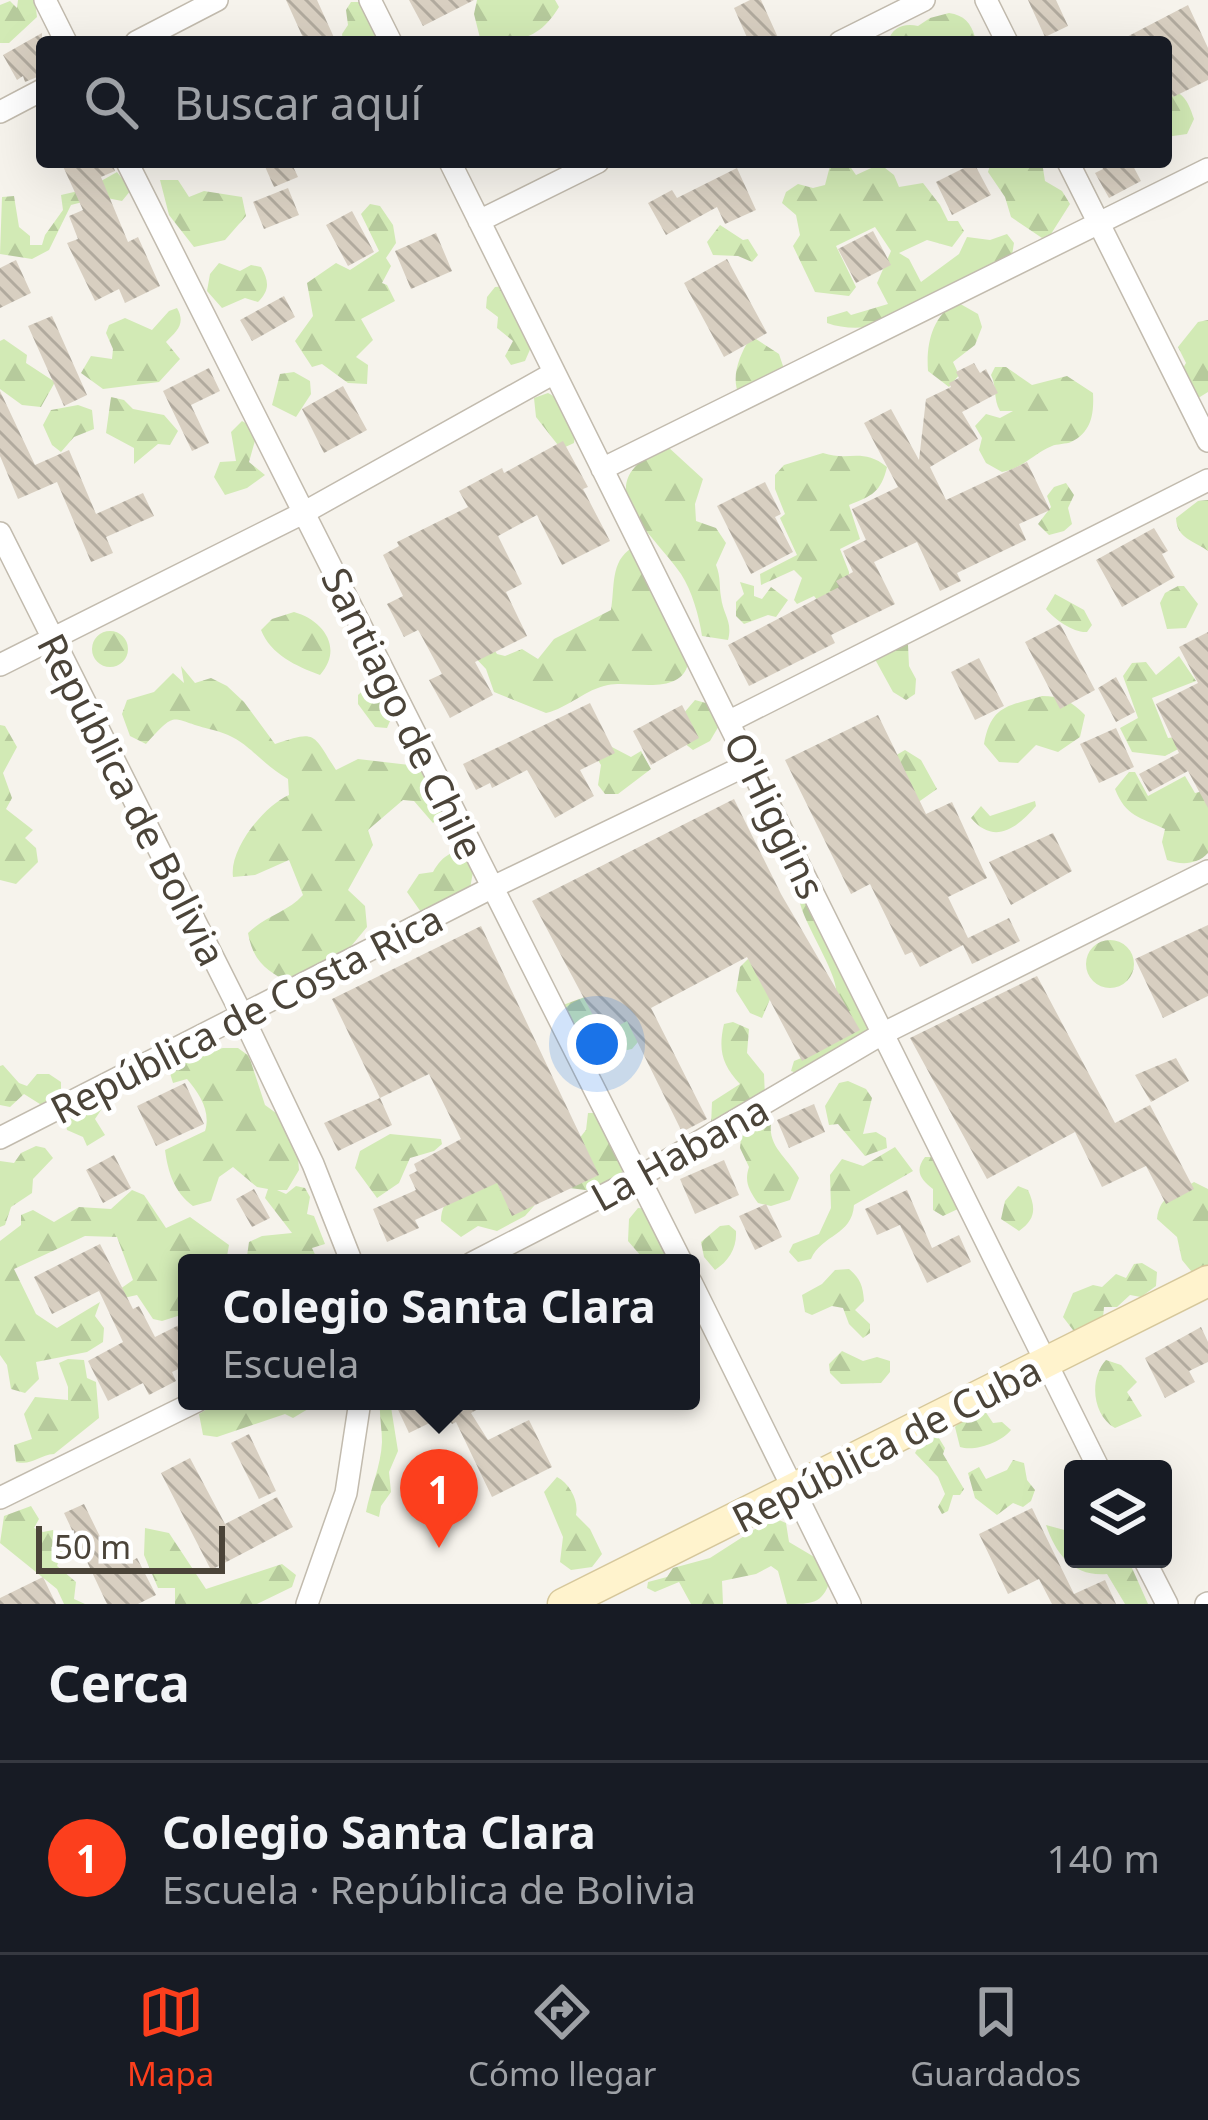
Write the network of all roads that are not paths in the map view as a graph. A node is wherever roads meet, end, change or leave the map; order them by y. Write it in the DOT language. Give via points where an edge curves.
graph roads {
  1 [pos="45,0"];
  2 [pos="217,0"];
  3 [pos="370,0"];
  4 [pos="924,0"];
  5 [pos="986,0"];
  6 [pos="63,36"];
  7 [pos="148,36"];
  8 [pos="388,36"];
  9 [pos="851,36"];
  10 [pos="1004,36"];
  11 [pos="36,93"];
  12 [pos="0,112"];
  13 [pos="130,168"];
  14 [pos="453,168"];
  15 [pos="586,168"];
  16 [pos="1071,168"];
  17 [pos="1208,169"];
  18 [pos="479,221"];
  19 [pos="1099,224"];
  20 [pos="554,373"];
  21 [pos="1208,441"];
  22 [pos="602,469"];
  23 [pos="1208,480"];
  24 [pos="305,512"];
  25 [pos="0,533"];
  26 [pos="53,640"];
  27 [pos="0,664"];
  28 [pos="730,722"];
  29 [pos="751,763"];
  30 [pos="1208,871"];
  31 [pos="491,888"];
  32 [pos="243,1017"];
  33 [pos="882,1034"];
  34 [pos="0,1138"];
  35 [pos="639,1178"];
  36 [pos="349,1254"];
  37 [pos="490,1254"];
  38 [pos="677,1254"];
  39 [pos="1208,1281"];
  40 [pos="700,1300"];
  41 [pos="1046,1363"];
  42 [pos="179,1410"];
  43 [pos="359,1410"];
  44 [pos="1094,1460"];
  45 [pos="795,1490"];
  46 [pos="0,1498"];
  47 [pos="1149,1568"];
  48 [pos="307,1604"];
  49 [pos="563,1604"];
  50 [pos="850,1604"];
  51 [pos="1167,1604"];
  1 -- 6 [label="street"];
  2 -- 7 [label="street"];
  3 -- 8 [label="street"];
  4 -- 9 [label="street"];
  5 -- 10 [label="street"];
  11 -- 12 [label="street"];
  13 -- 24 [label="street, Santiago de Chile"];
  14 -- 18 [label="street, O'Higgins"];
  15 -- 18 [label="street"];
  16 -- 19 [label="street"];
  17 -- 19 [label="street"];
  18 -- 20 [label="street, O'Higgins"];
  19 -- 21 [label="street"];
  19 -- 22 [label="street"];
  20 -- 22 [label="street, O'Higgins"];
  20 -- 24 [label="street"];
  22 -- 28 [label="street, O'Higgins"];
  23 -- 28 [label="street"];
  24 -- 26 [label="street"];
  24 -- 31 [label="street, Santiago de Chile"];
  25 -- 26 [label="street, República de Bolivia"];
  26 -- 27 [label="street"];
  26 -- 32 [label="street, República de Bolivia"];
  28 -- 29 [label="street, O'Higgins"];
  29 -- 31 [label="street, República de Costa Rica"];
  29 -- 33 [label="street, O'Higgins"];
  30 -- 33 [label="street, La Habana"];
  31 -- 32 [label="street, República de Costa Rica"];
  31 -- 35 [label="street, Santiago de Chile"];
  32 -- 34 [label="street, República de Costa Rica"];
  32 -- 36 [label="street, República de Bolivia"];
  33 -- 35 [label="street, La Habana"];
  33 -- 41 [label="street, O'Higgins"];
  35 -- 37 [label="street, La Habana"];
  35 -- 38 [label="street, Santiago de Chile"];
  39 -- 41 [label="main road, República de Cuba"];
  40 -- 45 [label="street"];
  41 -- 44 [label="street, O'Higgins"];
  41 -- 45 [label="main road, República de Cuba"];
  42 -- 46 [label="street"];
  43 -- 48 [label="street" via="346,1493"];
  45 -- 49 [label="main road, República de Cuba"];
  45 -- 50 [label="street"];
  47 -- 51 [label="street"];
}
